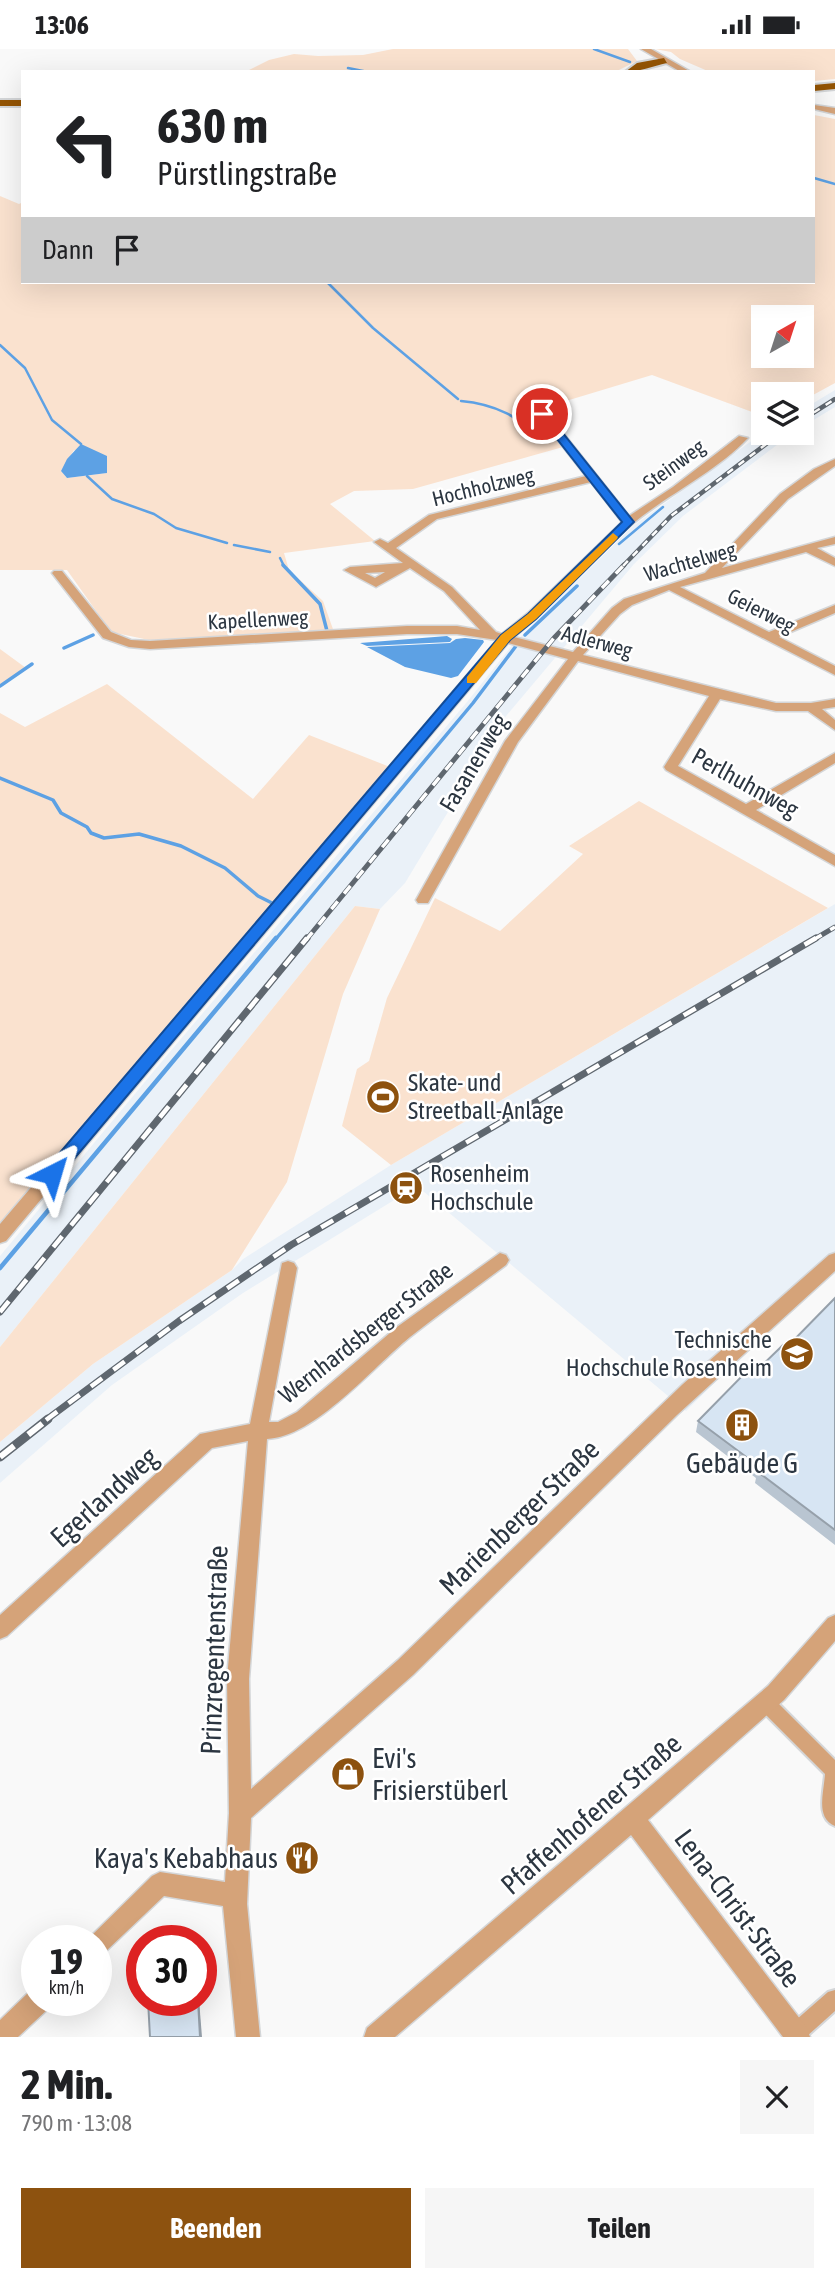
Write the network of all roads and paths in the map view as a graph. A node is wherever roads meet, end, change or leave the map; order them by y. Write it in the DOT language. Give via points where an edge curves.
graph roads {
  1 [pos="645,49"];
  2 [pos="664,61"];
  3 [pos="632,70"];
  4 [pos="683,70"];
  5 [pos="835,86"];
  6 [pos="815,88"];
  7 [pos="0,103"];
  8 [pos="21,103"];
  9 [pos="815,107"];
  10 [pos="835,111"];
  11 [pos="540,411"];
  12 [pos="743,438"];
  13 [pos="835,462"];
  14 [pos="593,478"];
  15 [pos="628,522"];
  16 [pos="835,540"];
  17 [pos="808,548"];
  18 [pos="835,563"];
  19 [pos="412,564"];
  20 [pos="399,568"];
  21 [pos="58,573"];
  22 [pos="708,577"];
  23 [pos="670,586"];
  24 [pos="835,609"];
  25 [pos="492,635"];
  26 [pos="506,637"];
  27 [pos="769,637"];
  28 [pos="576,656"];
  29 [pos="835,671"];
  30 [pos="718,694"];
  31 [pos="835,703"];
  32 [pos="811,707"];
  33 [pos="835,726"];
  34 [pos="835,757"];
  35 [pos="748,809"];
  36 [pos="835,861"];
  37 [pos="423,900"];
  38 [pos="0,1236"];
  39 [pos="835,1259"];
  40 [pos="500,1260"];
  41 [pos="288,1268"];
  42 [pos="258,1431"];
  43 [pos="835,1625"];
  44 [pos="0,1629"];
  45 [pos="765,1702"];
  46 [pos="834,1772"];
  47 [pos="240,1814"];
  48 [pos="835,1817"];
  49 [pos="632,1818"];
  50 [pos="235,1894"];
  51 [pos="112,1930"];
  52 [pos="835,1999"];
  53 [pos="22,2016"];
  54 [pos="789,2033"];
  55 [pos="0,2037"];
  56 [pos="248,2037"];
  57 [pos="376,2037"];
  1 -- 2 [label="street"];
  2 -- 3 [label="highway"];
  2 -- 4 [label="street"];
  5 -- 6 [label="highway"];
  7 -- 8 [label="highway"];
  9 -- 10 [label="street"];
  11 -- 14 [label="street"];
  12 -- 15 [label="street, Steinweg"];
  13 -- 22 [label="street" via="785,497"];
  14 -- 15 [label="street"];
  14 -- 19 [label="street, Hochholzweg" via="433,517 384,545"];
  15 -- 26 [label="street, Steinweg"];
  16 -- 17 [label="street, Wachtelweg"];
  17 -- 18 [label="street"];
  17 -- 22 [label="street, Wachtelweg"];
  19 -- 20 [label="street"];
  19 -- 25 [label="street" via="448,589"];
  21 -- 25 [label="street, Kapellenweg" via="107,635 129,643 417,630"];
  22 -- 23 [label="street, Wachtelweg"];
  23 -- 27 [label="street, Geierweg"];
  23 -- 28 [label="street, Wachtelweg" via="615,611"];
  24 -- 27 [label="street"];
  25 -- 26 [label="street, Adlerweg"];
  26 -- 28 [label="street, Adlerweg"];
  26 -- 38 [label="street, Steinweg"];
  27 -- 29 [label="street, Geierweg"];
  28 -- 30 [label="street, Adlerweg"];
  28 -- 37 [label="street, Fasanenweg" via="512,741"];
  30 -- 32 [label="street, Adlerweg" via="776,706"];
  30 -- 35 [label="street, Perlhuhnweg" via="671,767"];
  31 -- 32 [label="street, Adlerweg"];
  32 -- 33 [label="street"];
  34 -- 35 [label="street"];
  35 -- 36 [label="street, Perlhuhnweg"];
  39 -- 47 [label="street, Marienberger Straße" via="672,1407 304,1762"];
  40 -- 42 [label="street, Wernhardsberger Straße" via="403,1332 304,1417 280,1430"];
  41 -- 42 [label="street, Prinzregentenstraße"];
  42 -- 44 [label="street, Egerlandweg" via="207,1440"];
  42 -- 47 [label="street, Prinzregentenstraße" via="238,1679"];
  43 -- 45 [label="street, Pfaffenhofener Straße"];
  45 -- 46 [label="street"];
  45 -- 49 [label="street, Pfaffenhofener Straße"];
  46 -- 48 [label="street" via="831,1813"];
  47 -- 50 [label="street, Prinzregentenstraße"];
  49 -- 54 [label="street, Lena-Christ-Straße"];
  49 -- 57 [label="street, Pfaffenhofener Straße"];
  50 -- 51 [label="street" via="160,1884"];
  50 -- 56 [label="street, Prinzregentenstraße"];
  52 -- 54 [label="street, Lena-Christ-Straße"];
  53 -- 55 [label="street"];
}
